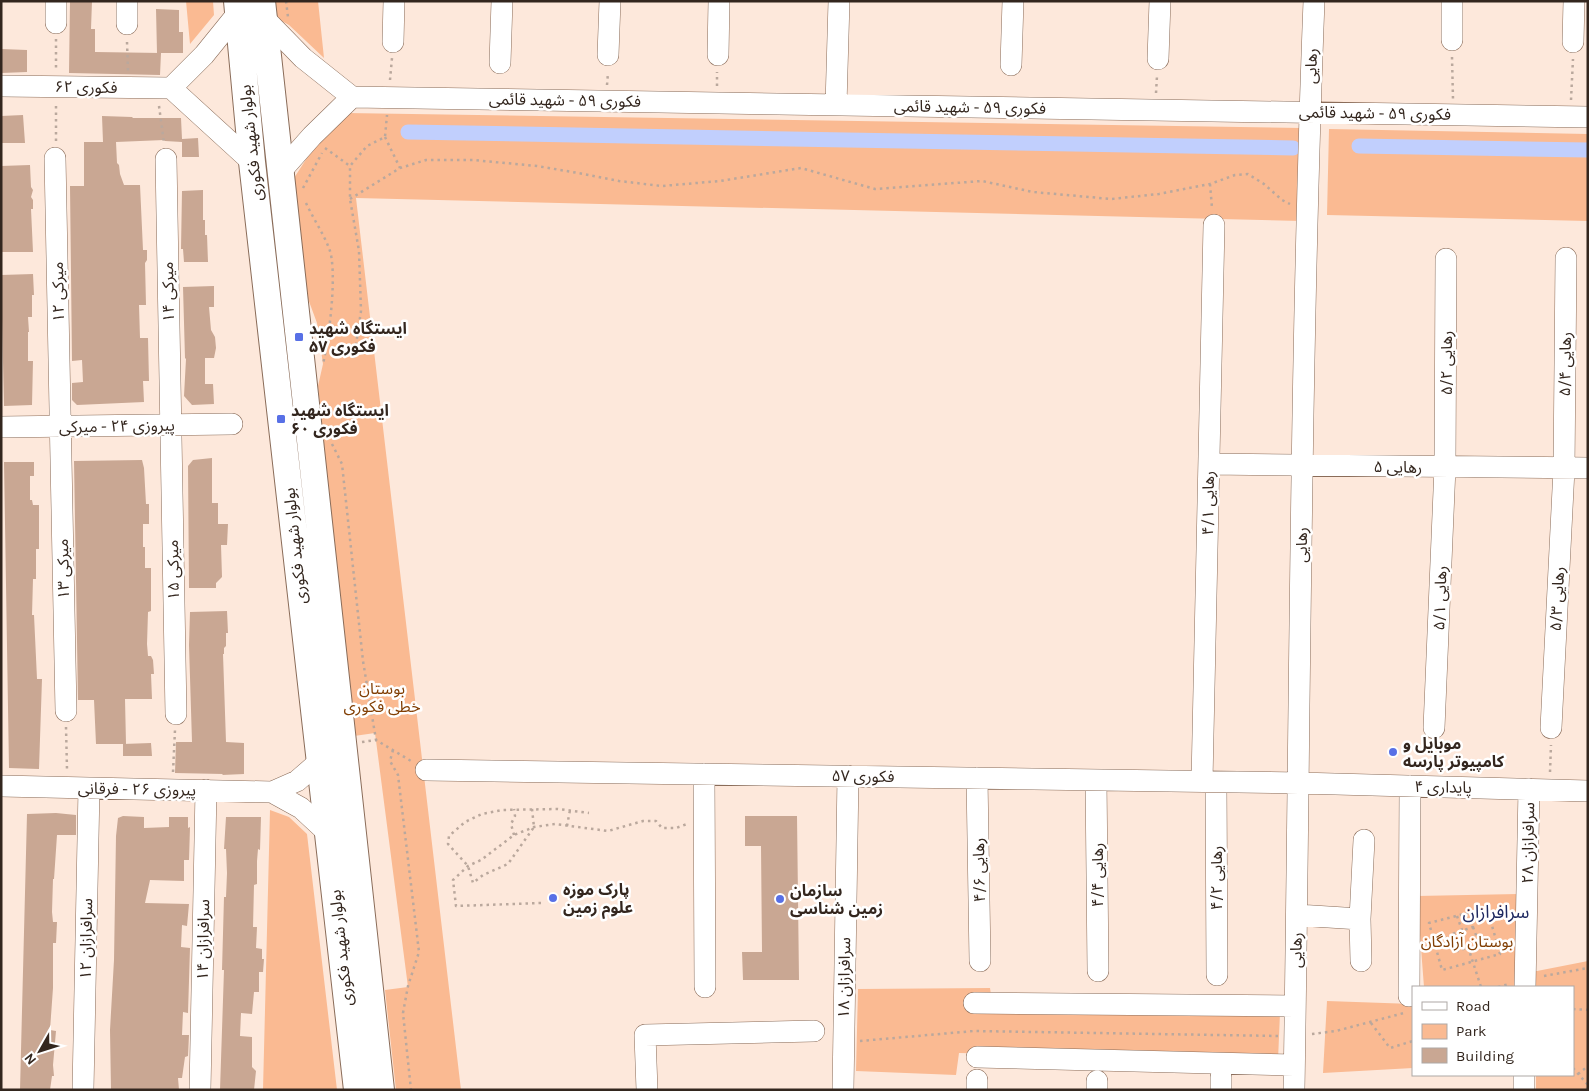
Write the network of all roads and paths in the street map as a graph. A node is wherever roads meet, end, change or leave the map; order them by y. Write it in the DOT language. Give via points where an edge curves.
graph roads {
  1 [pos="56,1"];
  2 [pos="127,1"];
  3 [pos="394,1"];
  4 [pos="502,1"];
  5 [pos="610,1"];
  6 [pos="719,1"];
  7 [pos="839,1"];
  8 [pos="1013,1"];
  9 [pos="1160,1"];
  10 [pos="1314,1"];
  11 [pos="1452,1"];
  12 [pos="1574,1"];
  13 [pos="237,7"];
  14 [pos="262,9"];
  15 [pos="56,23"];
  16 [pos="127,24"];
  17 [pos="1452,40"];
  18 [pos="393,42"];
  19 [pos="1573,42"];
  20 [pos="608,54"];
  21 [pos="718,54"];
  22 [pos="1158,59"];
  23 [pos="500,63"];
  24 [pos="1011,65"];
  25 [pos="1,86"];
  26 [pos="57,86"];
  27 [pos="128,88"];
  28 [pos="164,88"];
  29 [pos="352,97"];
  30 [pos="389,97"];
  31 [pos="606,101"];
  32 [pos="717,103"];
  33 [pos="836,105"];
  34 [pos="1155,110"];
  35 [pos="1310,112"];
  36 [pos="1453,115"];
  37 [pos="1579,117"];
  38 [pos="385,137"];
  39 [pos="55,158"];
  40 [pos="166,159"];
  41 [pos="252,162"];
  42 [pos="350,166"];
  43 [pos="400,168"];
  44 [pos="281,171"];
  45 [pos="1210,184"];
  46 [pos="350,199"];
  47 [pos="1307,212"];
  48 [pos="1214,225"];
  49 [pos="1566,258"];
  50 [pos="1446,259"];
  51 [pos="354,358"];
  52 [pos="322,367"];
  53 [pos="232,424"];
  54 [pos="171,425"];
  55 [pos="1,427"];
  56 [pos="60,427"];
  57 [pos="331,442"];
  58 [pos="1209,464"];
  59 [pos="1301,466"];
  60 [pos="1445,467"];
  61 [pos="1588,468"];
  62 [pos="1564,469"];
  63 [pos="66,711"];
  64 [pos="176,714"];
  65 [pos="1434,728"];
  66 [pos="1551,728"];
  67 [pos="376,740"];
  68 [pos="343,744"];
  69 [pos="392,750"];
  70 [pos="320,761"];
  71 [pos="426,770"];
  72 [pos="704,774"];
  73 [pos="848,776"];
  74 [pos="977,778"];
  75 [pos="1096,780"];
  76 [pos="1209,782"];
  77 [pos="1299,783"];
  78 [pos="1,786"];
  79 [pos="1410,786"];
  80 [pos="1432,786"];
  81 [pos="67,787"];
  82 [pos="89,788"];
  83 [pos="1539,789"];
  84 [pos="172,790"];
  85 [pos="206,790"];
  86 [pos="1588,790"];
  87 [pos="272,792"];
  88 [pos="514,808"];
  89 [pos="532,809"];
  90 [pos="570,810"];
  91 [pos="589,813"];
  92 [pos="704,816"];
  93 [pos="568,826"];
  94 [pos="534,827"];
  95 [pos="328,833"];
  96 [pos="514,835"];
  97 [pos="1364,840"];
  98 [pos="468,866"];
  99 [pos="541,903"];
  100 [pos="1297,915"];
  101 [pos="1457,916"];
  102 [pos="1360,919"];
  103 [pos="1462,930"];
  104 [pos="1433,936"];
  105 [pos="1454,939"];
  106 [pos="1468,947"];
  107 [pos="1361,961"];
  108 [pos="980,962"];
  109 [pos="1473,962"];
  110 [pos="1098,971"];
  111 [pos="1217,975"];
  112 [pos="1481,986"];
  113 [pos="1525,986"];
  114 [pos="705,987"];
  115 [pos="974,1003"];
  116 [pos="1407,1004"];
  117 [pos="1295,1006"];
  118 [pos="1574,1009"];
  119 [pos="1588,1010"];
  120 [pos="1370,1022"];
  121 [pos="814,1031"];
  122 [pos="1294,1037"];
  123 [pos="1412,1041"];
  124 [pos="843,1043"];
  125 [pos="977,1057"];
  126 [pos="1294,1065"];
  127 [pos="1588,1066"];
  128 [pos="1574,1069"];
  129 [pos="1578,1074"];
  130 [pos="1524,1076"];
  131 [pos="1587,1084"];
  132 [pos="83,1090"];
  133 [pos="200,1090"];
  134 [pos="356,1090"];
  135 [pos="381,1090"];
  136 [pos="411,1090"];
  137 [pos="647,1090"];
  138 [pos="843,1090"];
  139 [pos="1294,1090"];
  140 [pos="1524,1090"];
  141 [pos="1587,1090"];
  1 -- 15 [label="street"];
  2 -- 16 [label="street"];
  3 -- 18 [label="street"];
  4 -- 23 [label="street"];
  5 -- 20 [label="street"];
  6 -- 21 [label="street"];
  7 -- 33 [label="street"];
  8 -- 24 [label="street"];
  9 -- 22 [label="street"];
  10 -- 35 [label="street, رهایی"];
  11 -- 17 [label="street"];
  12 -- 19 [label="street"];
  13 -- 28 [label="street" via="204,55"];
  13 -- 41 [label="main road, بولوار شهید فکوری"];
  14 -- 29 [label="street" via="302,58"];
  14 -- 44 [label="main road, بولوار شهید فکوری"];
  15 -- 26 [label="path"];
  16 -- 27 [label="path"];
  17 -- 36 [label="path"];
  18 -- 30 [label="path"];
  19 -- 37 [label="path"];
  20 -- 31 [label="path"];
  21 -- 32 [label="path"];
  22 -- 34 [label="path"];
  25 -- 26 [label="street, فکوری ۶۲"];
  26 -- 27 [label="street, فکوری ۶۲"];
  26 -- 39 [label="path"];
  27 -- 28 [label="street, فکوری ۶۲"];
  28 -- 40 [label="path"];
  28 -- 41 [label="street"];
  29 -- 30 [label="street, فکوری ۵۹ - شهید قائمی"];
  29 -- 44 [label="street"];
  30 -- 31 [label="street, فکوری ۵۹ - شهید قائمی"];
  30 -- 38 [label="path"];
  31 -- 32 [label="street, فکوری ۵۹ - شهید قائمی"];
  32 -- 33 [label="street, فکوری ۵۹ - شهید قائمی"];
  33 -- 34 [label="street, فکوری ۵۹ - شهید قائمی"];
  34 -- 35 [label="street, فکوری ۵۹ - شهید قائمی"];
  35 -- 36 [label="street, فکوری ۵۹ - شهید قائمی"];
  35 -- 47 [label="street, رهایی"];
  36 -- 37 [label="street, فکوری ۵۹ - شهید قائمی"];
  38 -- 42 [label="path" via="367,146"];
  38 -- 43 [label="path"];
  39 -- 56 [label="street, میرکی ۱۲"];
  40 -- 54 [label="street, میرکی ۱۴"];
  41 -- 70 [label="main road, بولوار شهید فکوری"];
  42 -- 46 [label="path"];
  42 -- 52 [label="path" via="325,148 303,187 305,203 330,250 333,278 328,343"];
  43 -- 45 [label="path" via="426,160 473,160 537,166 662,186 720,181 800,168 875,189 982,181 1033,192 1111,199"];
  43 -- 46 [label="path"];
  44 -- 68 [label="main road, بولوار شهید فکوری"];
  45 -- 47 [label="path" via="1234,174 1248,174 1282,200"];
  45 -- 48 [label="path"];
  46 -- 51 [label="path" via="360,251 361,311"];
  47 -- 59 [label="street, رهایی"];
  48 -- 58 [label="street, رهایی ۴/۱"];
  49 -- 62 [label="street, رهایی ۵/۴"];
  50 -- 60 [label="street, رهایی ۵/۲"];
  53 -- 54 [label="street, پیروزی ۲۴ - میرکی"];
  54 -- 56 [label="street, پیروزی ۲۴ - میرکی"];
  54 -- 64 [label="street, میرکی ۱۵"];
  55 -- 56 [label="street, پیروزی ۲۴ - میرکی"];
  56 -- 63 [label="street, میرکی ۱۳"];
  57 -- 67 [label="path" via="342,464 363,661"];
  58 -- 59 [label="street, رهایی ۵"];
  58 -- 76 [label="street, رهایی ۴/۱"];
  59 -- 60 [label="street, رهایی ۵"];
  59 -- 77 [label="street, رهایی"];
  60 -- 62 [label="street, رهایی ۵"];
  60 -- 65 [label="street, رهایی ۵/۱"];
  61 -- 62 [label="street, رهایی ۵"];
  62 -- 66 [label="street, رهایی ۵/۳"];
  63 -- 81 [label="path"];
  64 -- 84 [label="path"];
  65 -- 80 [label="path"];
  66 -- 83 [label="path"];
  67 -- 68 [label="path"];
  67 -- 69 [label="path"];
  68 -- 135 [label="main road, بولوار شهید فکوری"];
  69 -- 71 [label="path"];
  69 -- 136 [label="path" via="390,761 398,775 419,952 403,1013"];
  70 -- 87 [label="street" via="297,780"];
  70 -- 95 [label="main road, بولوار شهید فکوری"];
  71 -- 72 [label="street, فکوری ۵۷"];
  72 -- 73 [label="street, فکوری ۵۷"];
  72 -- 92 [label="street"];
  73 -- 74 [label="street, فکوری ۵۷"];
  73 -- 124 [label="street, سرافرازان ۱۸"];
  74 -- 75 [label="street, فکوری ۵۷"];
  74 -- 108 [label="street, رهایی ۴/۶"];
  75 -- 76 [label="street, فکوری ۵۷"];
  75 -- 110 [label="street, رهایی ۴/۴"];
  76 -- 77 [label="street, فکوری ۵۷"];
  76 -- 111 [label="street, رهایی ۴/۲"];
  77 -- 79 [label="street, پایداری ۴"];
  77 -- 100 [label="street, رهایی"];
  78 -- 81 [label="street, پیروزی ۲۶ - فرقانی"];
  79 -- 80 [label="street, پایداری ۴"];
  79 -- 116 [label="street"];
  80 -- 83 [label="street, پایداری ۴"];
  81 -- 82 [label="street, پیروزی ۲۶ - فرقانی"];
  82 -- 84 [label="street, پیروزی ۲۶ - فرقانی"];
  82 -- 132 [label="street, سرافرازان ۱۲"];
  83 -- 86 [label="street, پایداری ۴"];
  83 -- 113 [label="street, سرافرازان ۲۸"];
  84 -- 85 [label="street, پیروزی ۲۶ - فرقانی"];
  85 -- 87 [label="street, پیروزی ۲۶ - فرقانی"];
  85 -- 133 [label="street, سرافرازان ۱۴"];
  87 -- 95 [label="street" via="301,808"];
  88 -- 89 [label="path"];
  88 -- 96 [label="path" via="511,824"];
  88 -- 98 [label="path" via="482,814 465,822 449,836 448,844"];
  89 -- 90 [label="path"];
  89 -- 94 [label="path"];
  90 -- 91 [label="path"];
  90 -- 93 [label="path"];
  92 -- 93 [label="path" via="676,828 662,828 656,821 642,821 608,831"];
  92 -- 114 [label="street"];
  93 -- 94 [label="path"];
  94 -- 96 [label="path"];
  94 -- 98 [label="path" via="508,864 473,883"];
  95 -- 134 [label="main road, بولوار شهید فکوری"];
  96 -- 98 [label="path"];
  97 -- 102 [label="street"];
  98 -- 99 [label="path" via="453,880 456,906"];
  100 -- 102 [label="street"];
  100 -- 117 [label="street, رهایی"];
  101 -- 103 [label="path"];
  101 -- 104 [label="path" via="1430,923"];
  101 -- 109 [label="path" via="1488,908 1500,954"];
  102 -- 107 [label="street"];
  103 -- 105 [label="path" via="1452,934"];
  103 -- 106 [label="path" via="1473,927 1479,943"];
  104 -- 105 [label="path"];
  104 -- 109 [label="path" via="1442,970"];
  105 -- 106 [label="path" via="1458,951"];
  106 -- 109 [label="path"];
  109 -- 112 [label="path"];
  115 -- 117 [label="street"];
  116 -- 120 [label="path"];
  117 -- 122 [label="street, رهایی"];
  118 -- 119 [label="path"];
  120 -- 122 [label="path"];
  120 -- 123 [label="path" via="1390,1048"];
  121 -- 137 [label="street" via="645,1035"];
  122 -- 124 [label="path" via="974,1031"];
  122 -- 126 [label="street, رهایی"];
  124 -- 138 [label="street, سرافرازان ۱۸"];
  125 -- 126 [label="street"];
  126 -- 139 [label="street, رهایی"];
  127 -- 129 [label="path"];
  128 -- 129 [label="path"];
  129 -- 131 [label="path"];
  130 -- 140 [label="street"];
  131 -- 141 [label="path"];
}
